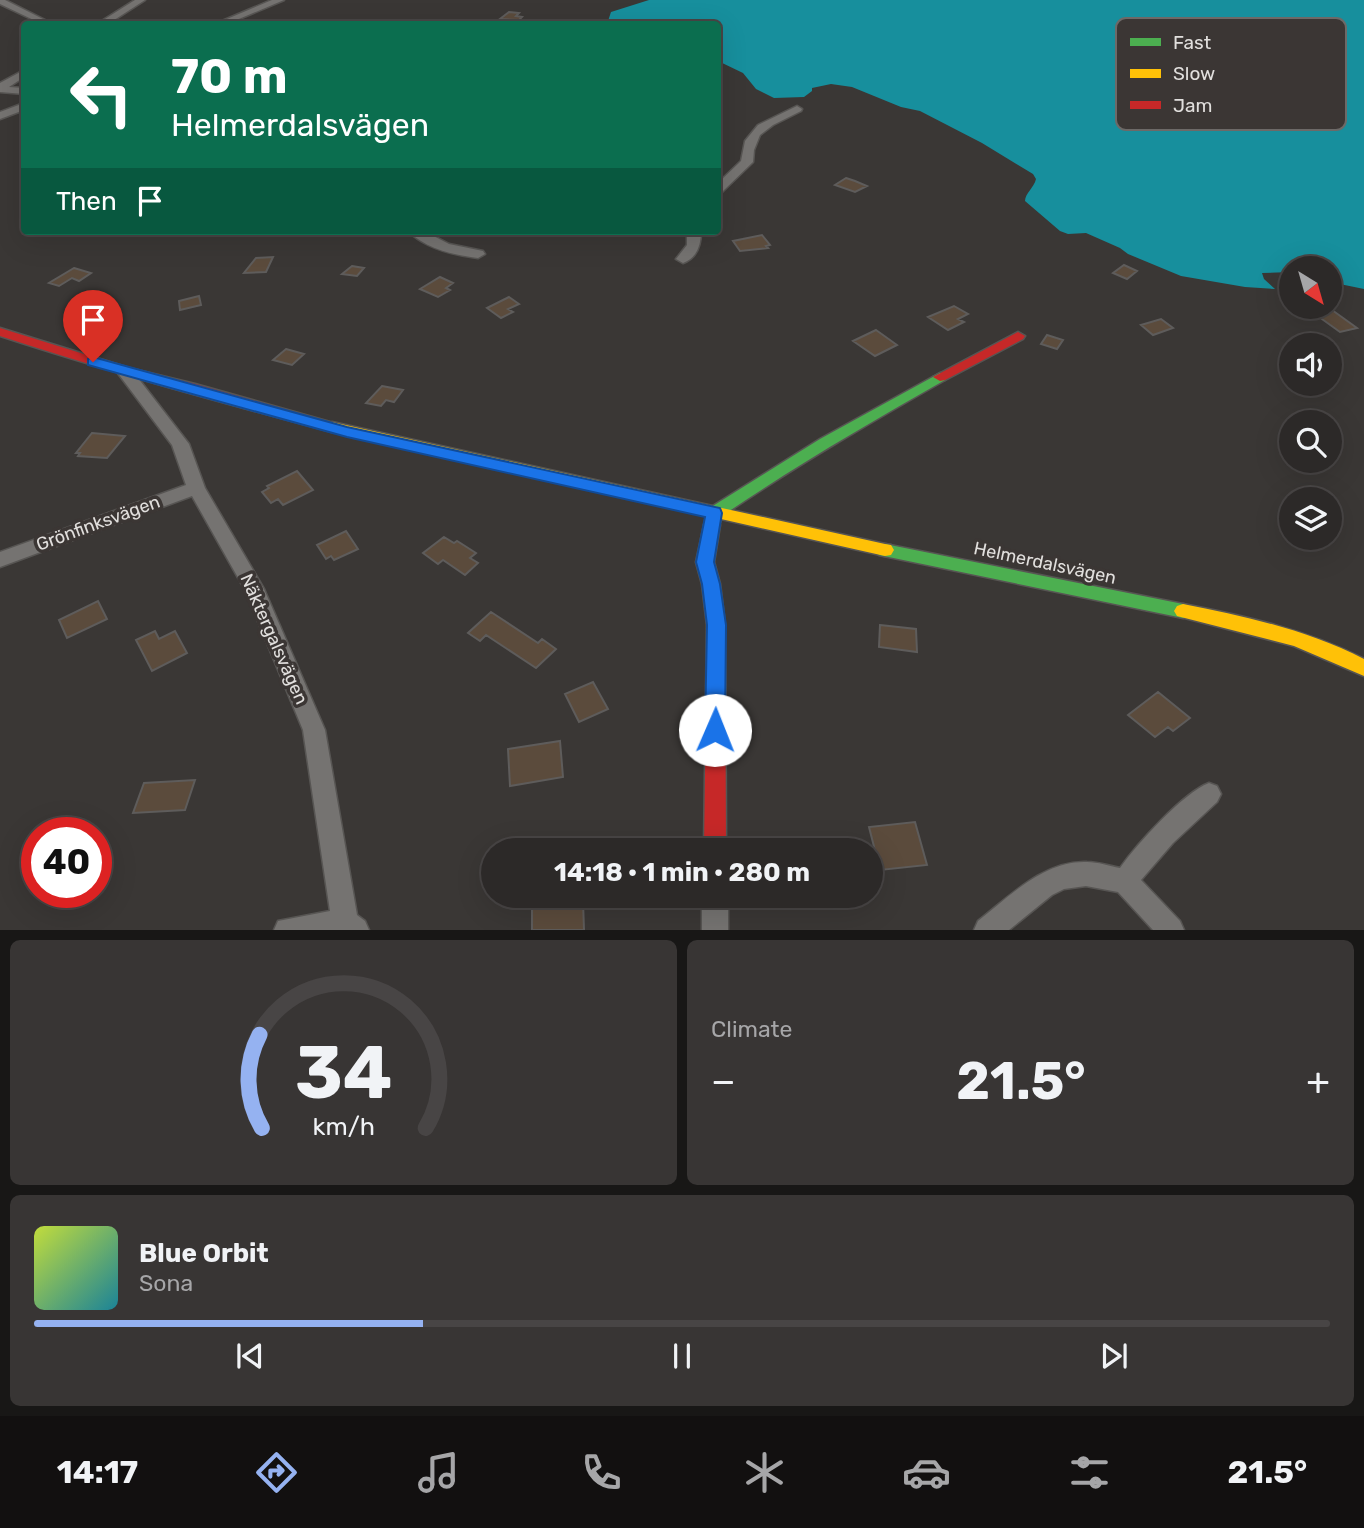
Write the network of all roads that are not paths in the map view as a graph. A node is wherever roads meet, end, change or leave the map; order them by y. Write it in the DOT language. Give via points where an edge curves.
graph roads {
  1 [pos="141,0"];
  2 [pos="280,0"];
  3 [pos="0,1"];
  4 [pos="42,21"];
  5 [pos="107,21"];
  6 [pos="228,21"];
  7 [pos="21,75"];
  8 [pos="0,89"];
  9 [pos="21,91"];
  10 [pos="21,107"];
  11 [pos="797,109"];
  12 [pos="0,116"];
  13 [pos="721,186"];
  14 [pos="420,235"];
  15 [pos="694,235"];
  16 [pos="478,254"];
  17 [pos="683,259"];
  18 [pos="0,332"];
  19 [pos="1018,337"];
  20 [pos="125,372"];
  21 [pos="196,488"];
  22 [pos="714,513"];
  23 [pos="0,560"];
  24 [pos="1364,668"];
  25 [pos="1209,794"];
  26 [pos="715,838"];
  27 [pos="1125,881"];
  28 [pos="715,908"];
  29 [pos="351,926"];
  30 [pos="287,929"];
  31 [pos="715,929"];
  32 [pos="987,929"];
  33 [pos="1171,929"];
  1 -- 5 [label="street"];
  2 -- 6 [label="street"];
  3 -- 4 [label="street"];
  7 -- 8 [label="street"];
  8 -- 9 [label="street"];
  10 -- 12 [label="street"];
  11 -- 13 [label="street" via="753,134 747,162"];
  14 -- 16 [label="street" via="452,251"];
  15 -- 17 [label="street" via="694,246"];
  18 -- 20 [label="street, Helmerdalsvägen"];
  19 -- 22 [label="street" via="772,472"];
  20 -- 21 [label="street, Näktergalsvägen" via="180,444"];
  20 -- 22 [label="street, Helmerdalsvägen" via="347,432"];
  21 -- 23 [label="street, Grönfinksvägen"];
  21 -- 29 [label="street, Näktergalsvägen" via="254,589 314,730"];
  22 -- 24 [label="street, Helmerdalsvägen" via="1253,625"];
  22 -- 26 [label="street" via="705,562 716,625"];
  25 -- 27 [label="street" via="1172,827"];
  27 -- 32 [label="street" via="1086,874 1063,877 1043,886"];
  27 -- 33 [label="street"];
  28 -- 31 [label="street"];
  29 -- 30 [label="street"];
}
